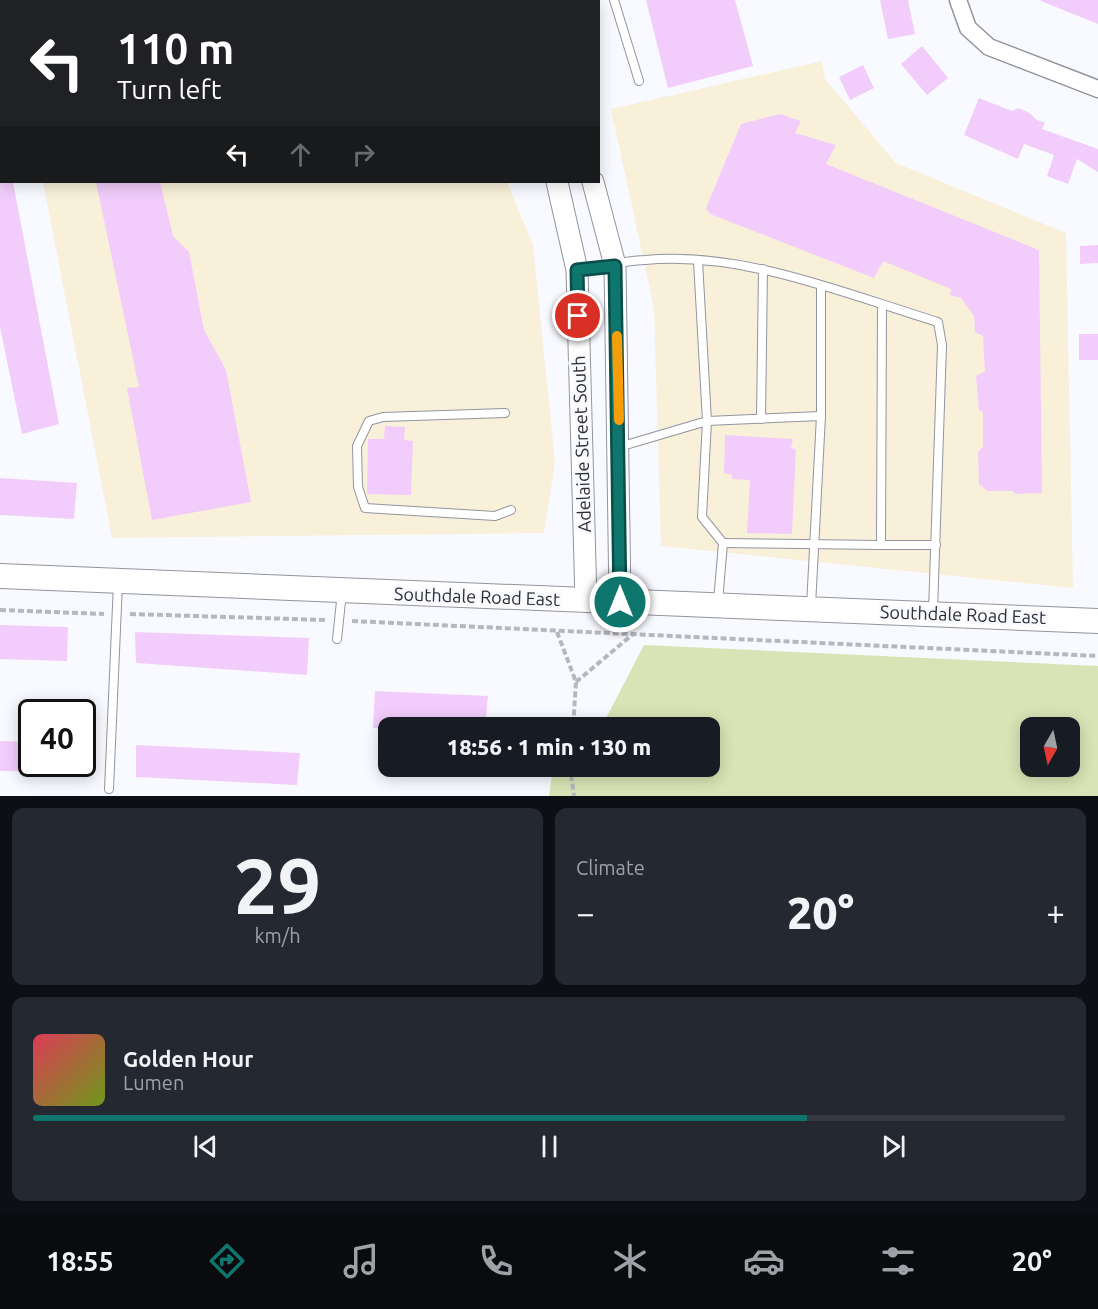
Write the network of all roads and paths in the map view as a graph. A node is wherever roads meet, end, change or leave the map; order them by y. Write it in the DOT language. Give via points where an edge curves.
graph roads {
  1 [pos="614,0"];
  2 [pos="958,0"];
  3 [pos="639,81"];
  4 [pos="1098,89"];
  5 [pos="557,183"];
  6 [pos="593,183"];
  7 [pos="698,261"];
  8 [pos="615,266"];
  9 [pos="763,269"];
  10 [pos="577,270"];
  11 [pos="821,286"];
  12 [pos="882,305"];
  13 [pos="505,414"];
  14 [pos="821,416"];
  15 [pos="761,419"];
  16 [pos="707,421"];
  17 [pos="619,447"];
  18 [pos="511,510"];
  19 [pos="723,543"];
  20 [pos="814,545"];
  21 [pos="881,545"];
  22 [pos="936,545"];
  23 [pos="0,576"];
  24 [pos="118,580"];
  25 [pos="342,591"];
  26 [pos="586,601"];
  27 [pos="620,602"];
  28 [pos="717,606"];
  29 [pos="0,610"];
  30 [pos="811,610"];
  31 [pos="117,614"];
  32 [pos="933,614"];
  33 [pos="339,621"];
  34 [pos="1098,621"];
  35 [pos="557,632"];
  36 [pos="632,634"];
  37 [pos="337,639"];
  38 [pos="1098,657"];
  39 [pos="576,682"];
  40 [pos="574,717"];
  41 [pos="571,777"];
  42 [pos="109,789"];
  43 [pos="574,796"];
  1 -- 3 [label="lane"];
  2 -- 4 [label="street" via="968,28 989,47"];
  5 -- 10 [label="street, Adelaide Street South"];
  6 -- 8 [label="street, Adelaide Street South"];
  7 -- 8 [label="lane" via="645,260"];
  7 -- 9 [label="lane"];
  7 -- 16 [label="lane"];
  8 -- 10 [label="lane"];
  8 -- 17 [label="street, Adelaide Street South"];
  9 -- 11 [label="lane"];
  9 -- 15 [label="lane"];
  10 -- 26 [label="street, Adelaide Street South"];
  11 -- 12 [label="lane"];
  11 -- 14 [label="lane"];
  12 -- 21 [label="lane"];
  12 -- 22 [label="lane" via="938,322 942,345"];
  13 -- 18 [label="lane" via="383,417 369,421 357,446 358,488 364,508 495,516"];
  14 -- 15 [label="lane"];
  14 -- 20 [label="lane"];
  15 -- 16 [label="lane"];
  16 -- 17 [label="lane"];
  16 -- 19 [label="lane" via="702,517"];
  17 -- 27 [label="street, Adelaide Street South"];
  19 -- 20 [label="lane"];
  19 -- 28 [label="lane"];
  20 -- 21 [label="lane"];
  20 -- 30 [label="lane"];
  21 -- 22 [label="lane"];
  22 -- 32 [label="lane"];
  23 -- 24 [label="main road, Southdale Road East"];
  24 -- 25 [label="main road, Southdale Road East"];
  24 -- 31 [label="lane"];
  25 -- 26 [label="main road, Southdale Road East"];
  25 -- 33 [label="lane"];
  26 -- 27 [label="main road, Southdale Road East"];
  27 -- 28 [label="main road, Southdale Road East"];
  28 -- 30 [label="main road, Southdale Road East"];
  29 -- 31 [label="path"];
  30 -- 32 [label="main road, Southdale Road East"];
  31 -- 33 [label="path"];
  31 -- 42 [label="lane"];
  32 -- 34 [label="main road, Southdale Road East"];
  33 -- 35 [label="path"];
  33 -- 37 [label="lane"];
  35 -- 36 [label="path"];
  35 -- 39 [label="path"];
  36 -- 38 [label="path"];
  36 -- 39 [label="path"];
  39 -- 40 [label="path"];
  41 -- 43 [label="path"];
}
